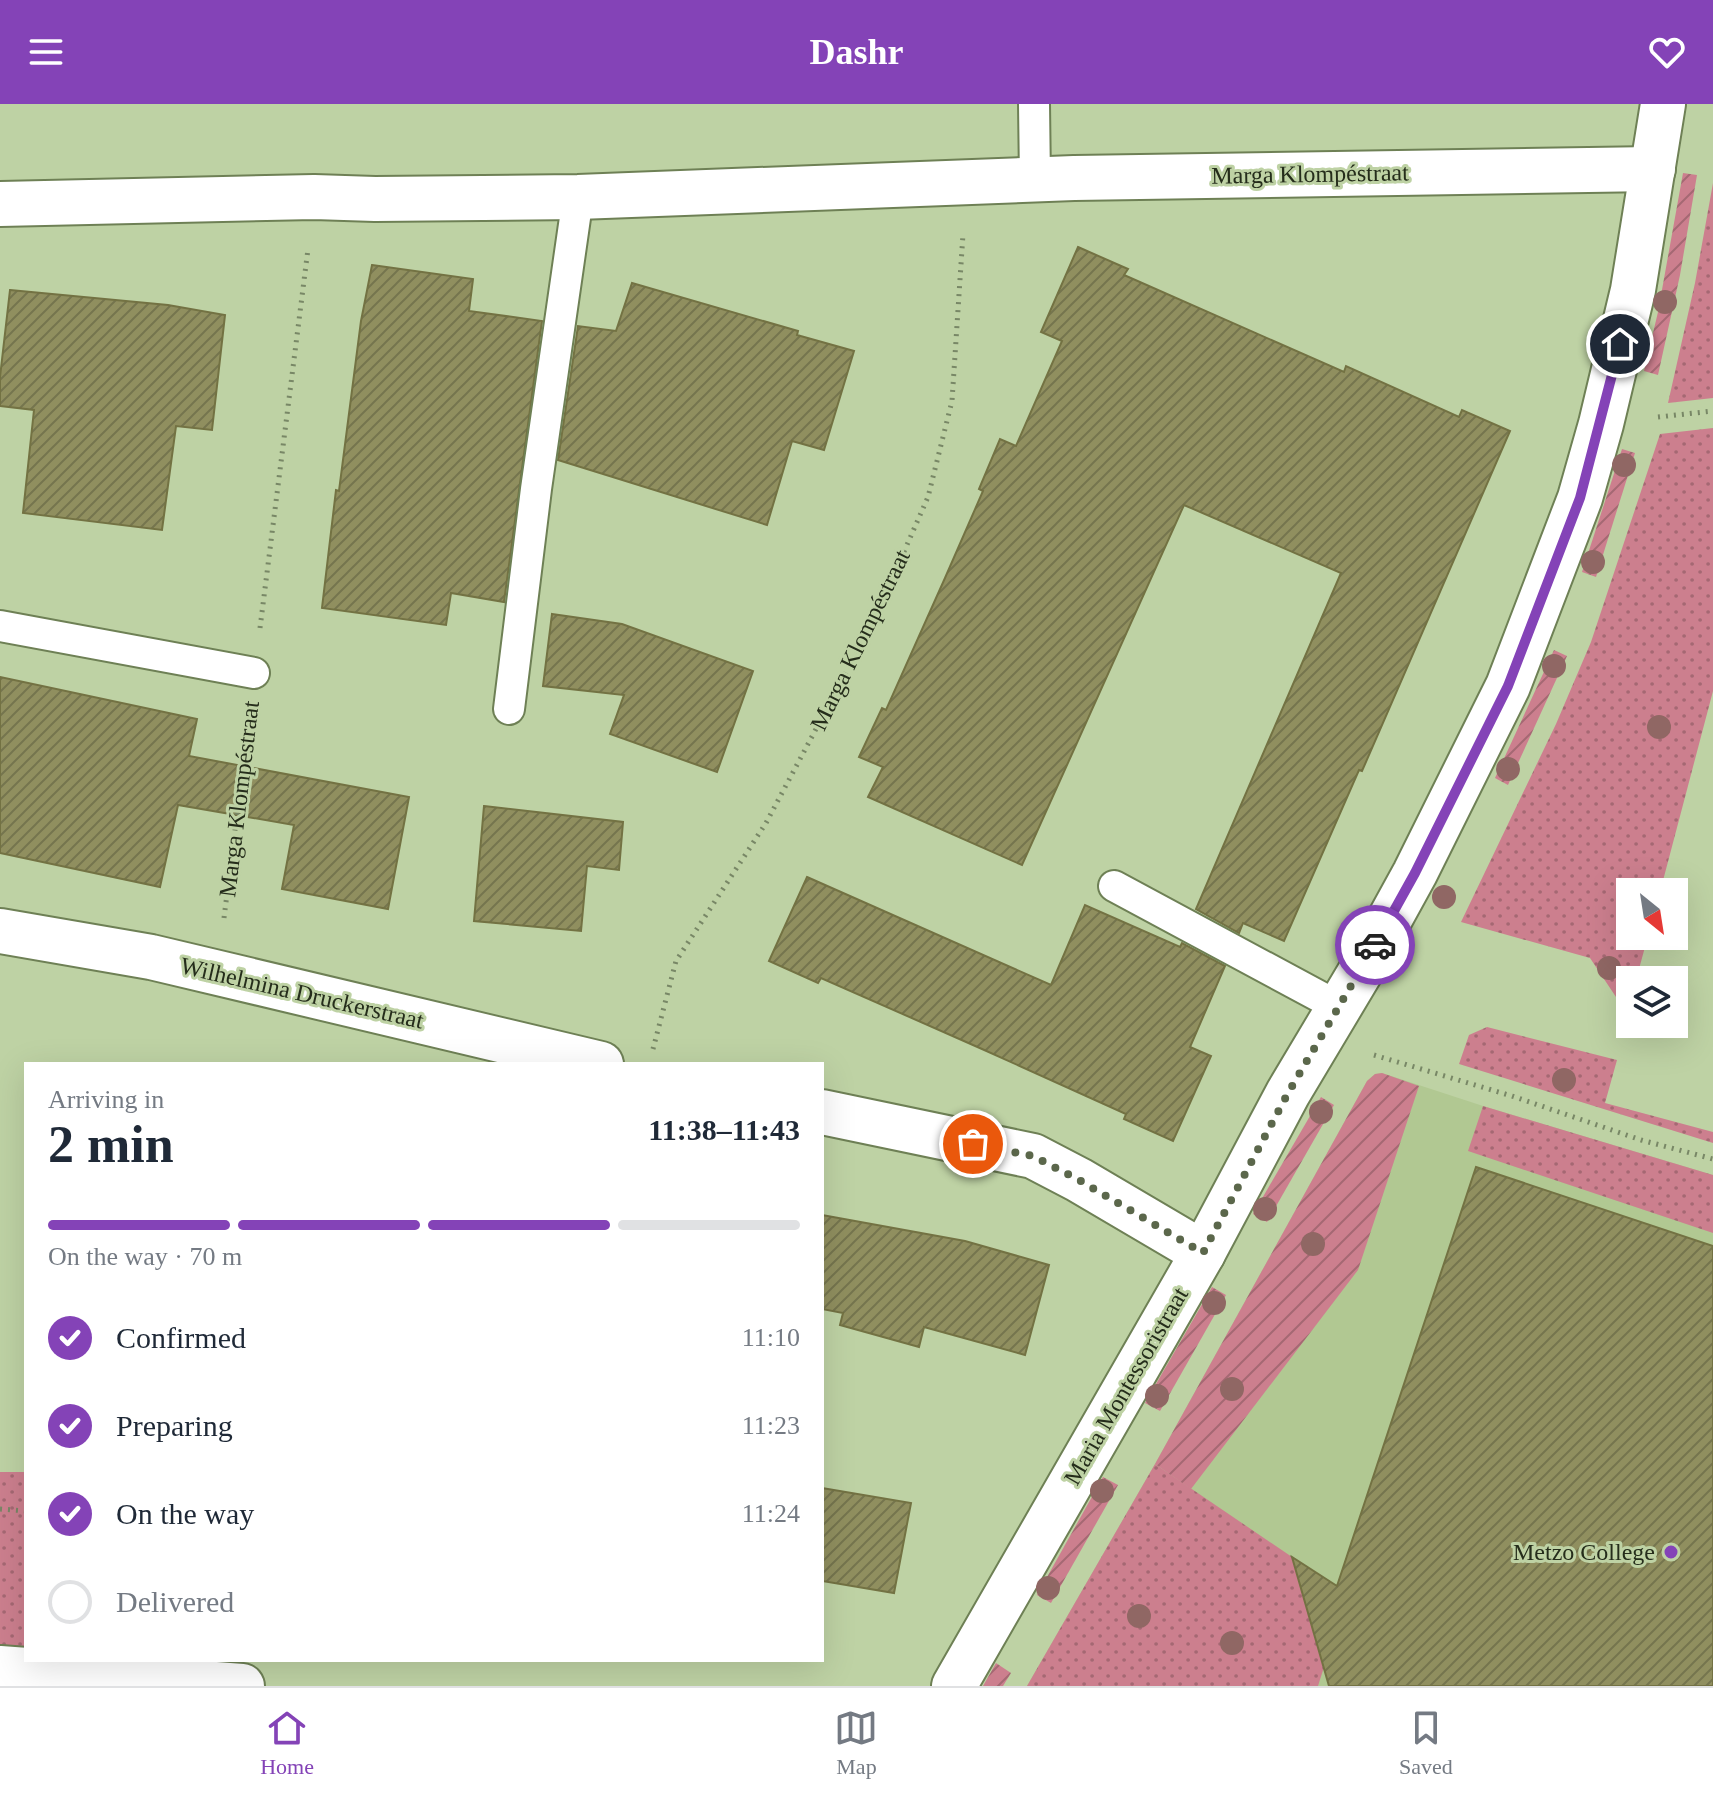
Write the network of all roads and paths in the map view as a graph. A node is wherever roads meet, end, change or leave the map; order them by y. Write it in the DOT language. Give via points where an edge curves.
graph roads {
  1 [pos="1034,104"];
  2 [pos="1663,104"];
  3 [pos="1653,169"];
  4 [pos="1035,180"];
  5 [pos="967,181"];
  6 [pos="314,197"];
  7 [pos="578,197"];
  8 [pos="0,204"];
  9 [pos="0,626"];
  10 [pos="254,673"];
  11 [pos="509,709"];
  12 [pos="1114,886"];
  13 [pos="0,931"];
  14 [pos="217,973"];
  15 [pos="1329,1023"];
  16 [pos="593,1062"];
  17 [pos="650,1062"];
  18 [pos="824,1112"];
  19 [pos="1713,1159"];
  20 [pos="1203,1253"];
  21 [pos="0,1509"];
  22 [pos="24,1511"];
  23 [pos="0,1668"];
  24 [pos="242,1686"];
  25 [pos="954,1686"];
  1 -- 4 [label="lane"];
  2 -- 3 [label="street, Maria Montessoristraat"];
  3 -- 4 [label="street, Marga Klompéstraat"];
  3 -- 15 [label="street, Maria Montessoristraat" via="1633,290 1580,498 1508,686 1415,873"];
  4 -- 5 [label="street, Marga Klompéstraat"];
  5 -- 7 [label="street, Marga Klompéstraat"];
  5 -- 17 [label="path, Marga Klompéstraat" via="952,401 928,497 874,620 766,823 676,961"];
  6 -- 7 [label="street, Marga Klompéstraat"];
  6 -- 8 [label="street, Marga Klompéstraat"];
  6 -- 10 [label="path, Marga Klompéstraat"];
  7 -- 11 [label="lane"];
  9 -- 10 [label="lane"];
  10 -- 14 [label="path, Marga Klompéstraat"];
  12 -- 15 [label="lane"];
  13 -- 14 [label="street, Wilhelmina Druckerstraat"];
  14 -- 16 [label="street, Wilhelmina Druckerstraat"];
  15 -- 19 [label="path" via="1512,1096"];
  15 -- 20 [label="street, Maria Montessoristraat"];
  18 -- 20 [label="street" via="1033,1156"];
  20 -- 25 [label="street, Maria Montessoristraat"];
  21 -- 22 [label="path"];
  23 -- 24 [label="street"];
}
